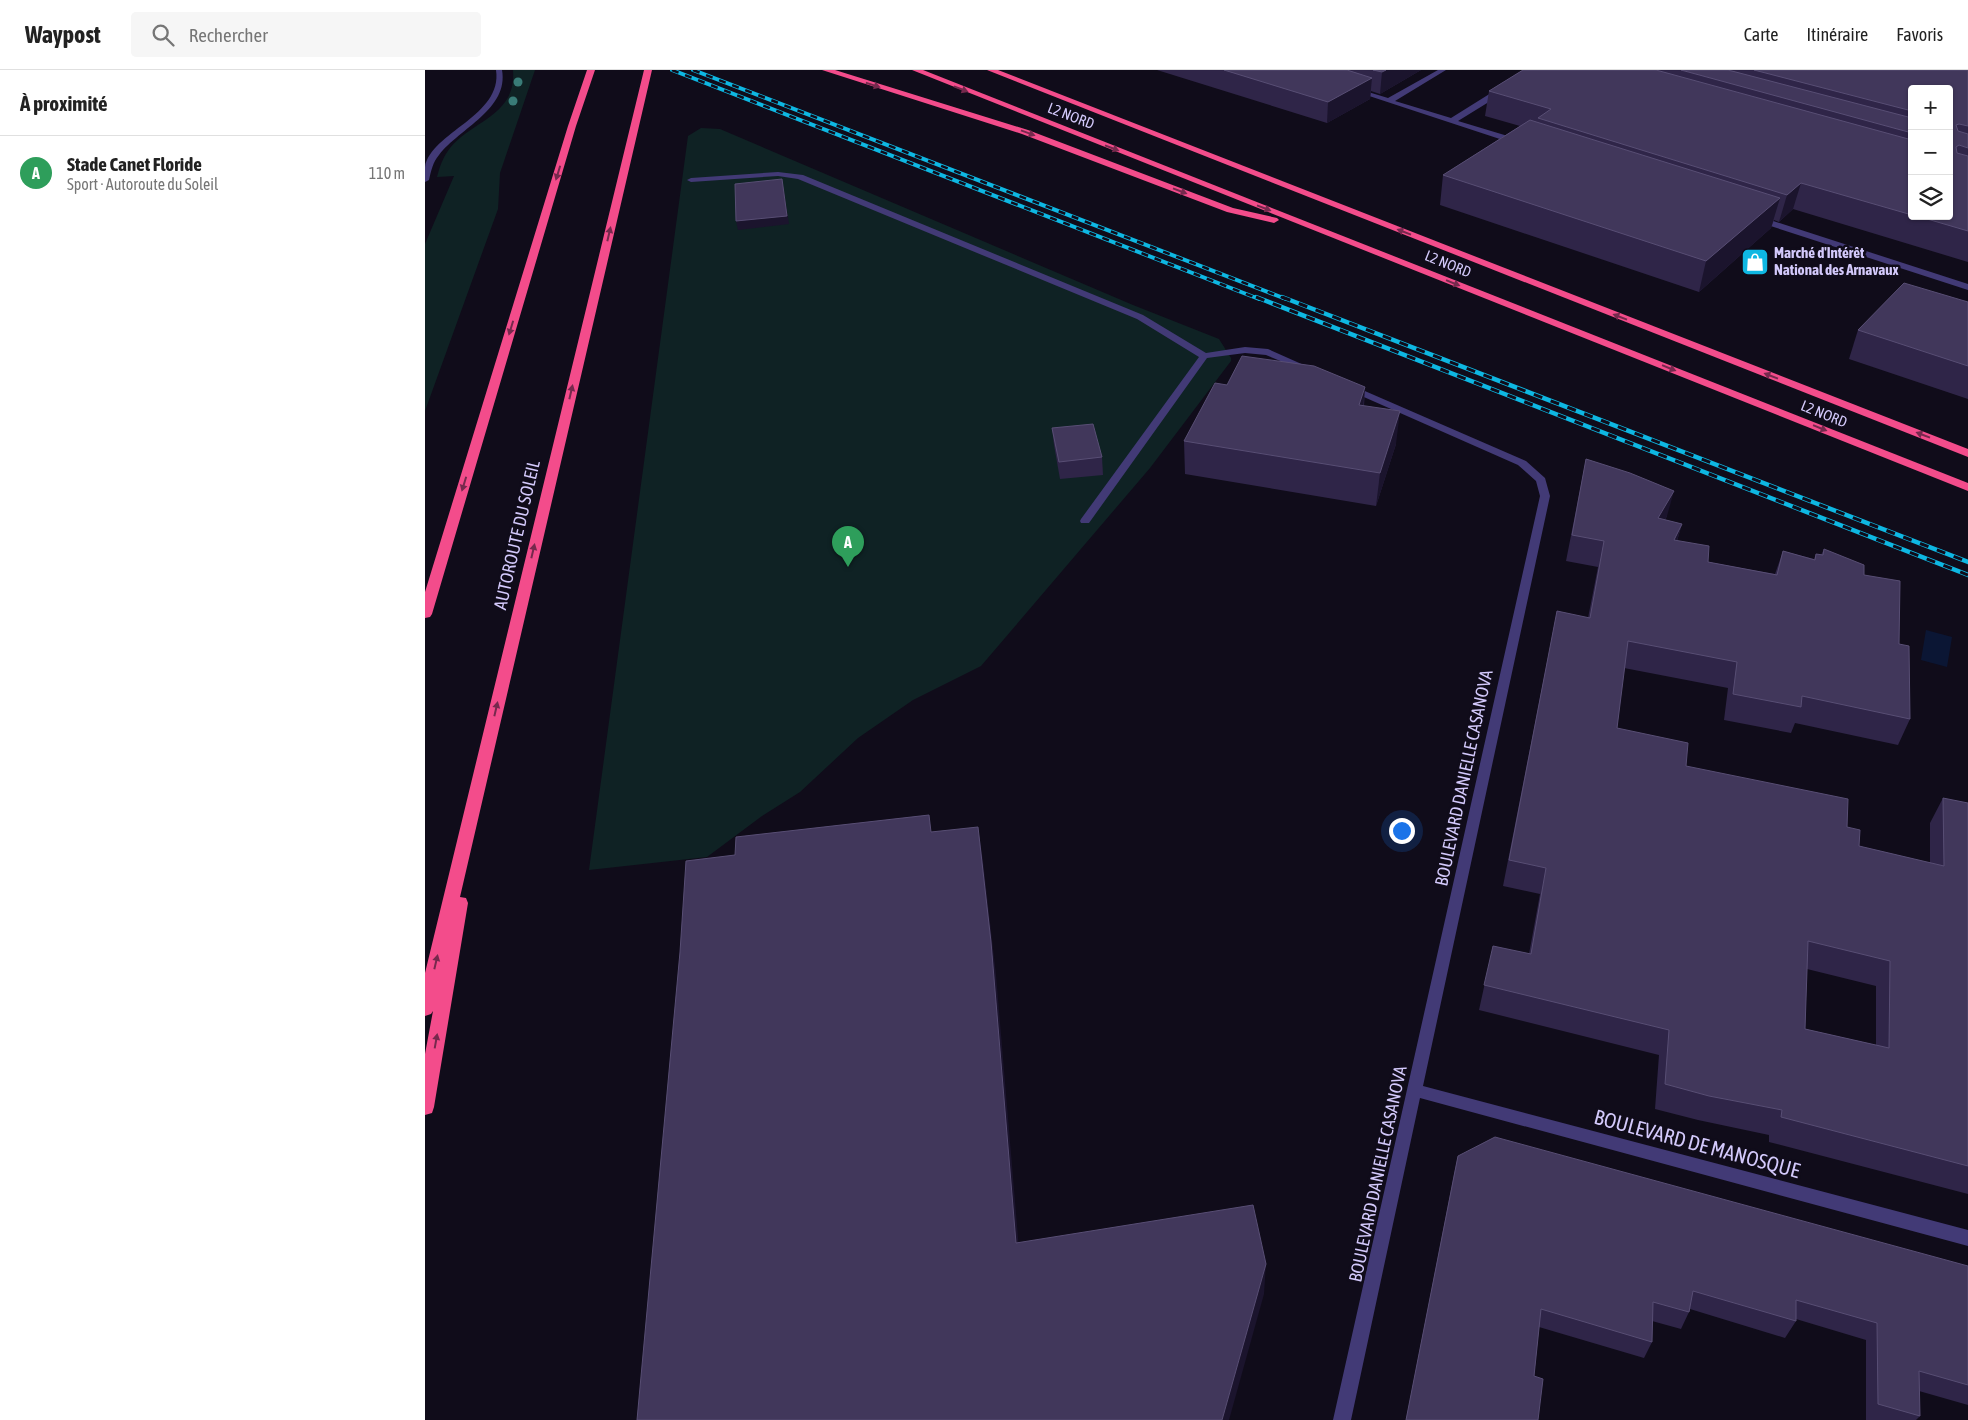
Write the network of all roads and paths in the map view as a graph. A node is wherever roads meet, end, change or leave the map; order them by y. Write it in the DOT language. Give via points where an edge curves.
graph roads {
  1 [pos="499,70"];
  2 [pos="581,70"];
  3 [pos="591,70"];
  4 [pos="648,70"];
  5 [pos="826,70"];
  6 [pos="916,70"];
  7 [pos="991,70"];
  8 [pos="1443,70"];
  9 [pos="1509,85"];
  10 [pos="1344,87"];
  11 [pos="1389,101"];
  12 [pos="1451,121"];
  13 [pos="572,126"];
  14 [pos="1527,145"];
  15 [pos="425,180"];
  16 [pos="691,180"];
  17 [pos="1752,217"];
  18 [pos="1327,232"];
  19 [pos="1968,286"];
  20 [pos="1204,356"];
  21 [pos="1322,376"];
  22 [pos="1341,384"];
  23 [pos="1968,453"];
  24 [pos="1968,487"];
  25 [pos="1085,521"];
  26 [pos="425,614"];
  27 [pos="484,756"];
  28 [pos="425,1009"];
  29 [pos="1415,1090"];
  30 [pos="425,1107"];
  31 [pos="1968,1238"];
  32 [pos="1342,1420"];
  1 -- 15 [label="street" via="501,82 496,96 440,149"];
  2 -- 13 [label="highway"];
  3 -- 13 [label="highway"];
  27 -- 4 [label="highway, AUTOROUTE DU SOLEIL, one-way"];
  5 -- 18 [label="highway, one-way" via="1025,132 1230,210"];
  6 -- 18 [label="highway, L2 NORD, one-way"];
  23 -- 7 [label="highway, L2 NORD, one-way"];
  8 -- 11 [label="street"];
  9 -- 12 [label="street"];
  10 -- 11 [label="street"];
  11 -- 12 [label="street"];
  12 -- 14 [label="street"];
  13 -- 26 [label="highway, one-way"];
  16 -- 20 [label="street" via="778,174 800,177 1140,317"];
  17 -- 19 [label="street"];
  18 -- 24 [label="highway, L2 NORD, one-way"];
  20 -- 21 [label="street" via="1245,350 1268,352"];
  20 -- 25 [label="street"];
  22 -- 29 [label="street, BOULEVARD DANIELLE CASANOVA" via="1523,463 1541,480 1545,496"];
  28 -- 27 [label="highway, AUTOROUTE DU SOLEIL, one-way"];
  30 -- 27 [label="highway, one-way"];
  29 -- 31 [label="street, BOULEVARD DE MANOSQUE"];
  29 -- 32 [label="street, BOULEVARD DANIELLE CASANOVA"];
}
